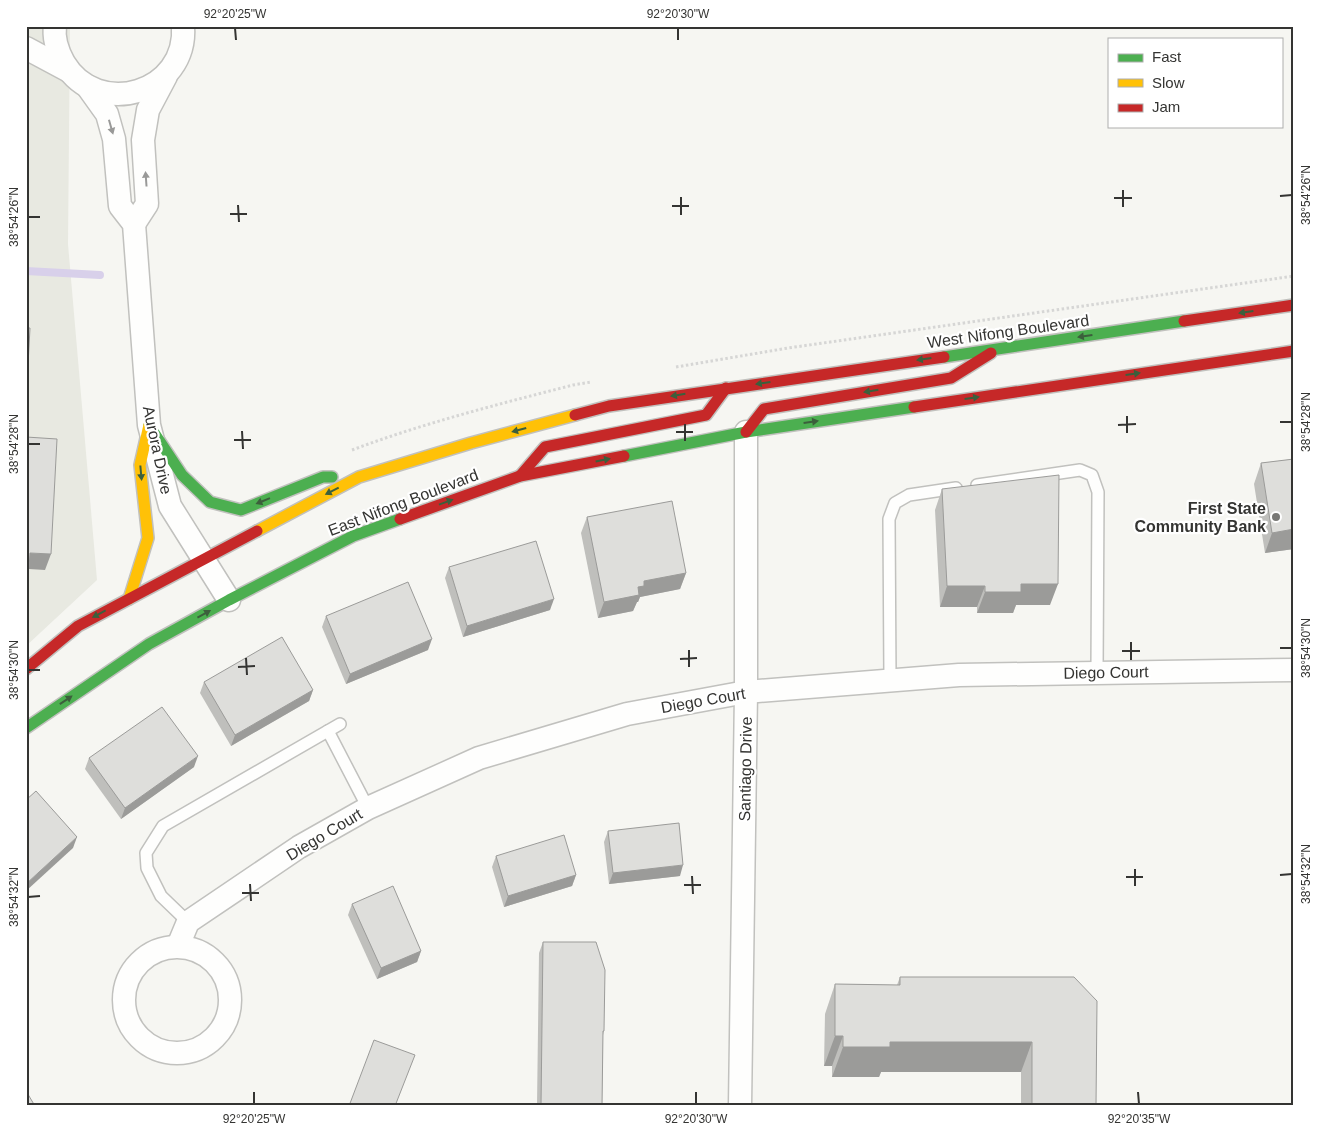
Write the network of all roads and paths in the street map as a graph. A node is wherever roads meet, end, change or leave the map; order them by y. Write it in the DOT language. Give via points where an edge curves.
graph roads {
  1 [pos="55,26"];
  2 [pos="183,26"];
  3 [pos="26,48"];
  4 [pos="69,72"];
  5 [pos="167,74"];
  6 [pos="86,86"];
  7 [pos="134,224"];
  8 [pos="1294,305"];
  9 [pos="997,349"];
  10 [pos="1294,350"];
  11 [pos="726,388"];
  12 [pos="149,425"];
  13 [pos="746,432"];
  14 [pos="520,476"];
  15 [pos="359,477"];
  16 [pos="204,558"];
  17 [pos="129,599"];
  18 [pos="229,600"];
  19 [pos="26,669"];
  20 [pos="1294,670"];
  21 [pos="1097,673"];
  22 [pos="890,680"];
  23 [pos="746,692"];
  24 [pos="340,724"];
  25 [pos="26,728"];
  26 [pos="328,731"];
  27 [pos="368,808"];
  28 [pos="188,922"];
  29 [pos="178,946"];
  30 [pos="740,1106"];
  1 -- 4 [label="street" via="58,52"];
  2 -- 5 [label="street" via="179,56"];
  3 -- 4 [label="street"];
  4 -- 6 [label="street"];
  5 -- 6 [label="street" via="150,87 130,94 107,94"];
  7 -- 5 [label="street, one-way" via="148,204 143,140 148,110"];
  6 -- 7 [label="street, one-way" via="107,114 114,139 120,206"];
  7 -- 12 [label="street, Aurora Drive"];
  8 -- 9 [label="main road, West Nifong Boulevard, one-way"];
  9 -- 11 [label="main road, West Nifong Boulevard, one-way"];
  9 -- 13 [label="main road, one-way" via="951,378 764,409"];
  13 -- 10 [label="main road, one-way"];
  11 -- 14 [label="main road" via="706,415 545,447"];
  11 -- 15 [label="main road, East Nifong Boulevard, one-way" via="609,406"];
  15 -- 12 [label="main road, one-way" via="323,477 241,510 210,502 182,475"];
  12 -- 16 [label="street, Aurora Drive" via="170,506"];
  12 -- 17 [label="main road, one-way" via="140,465 148,538"];
  14 -- 13 [label="main road, East Nifong Boulevard, one-way"];
  13 -- 23 [label="street, Santiago Drive"];
  18 -- 14 [label="main road, East Nifong Boulevard, one-way" via="353,536"];
  15 -- 16 [label="main road, East Nifong Boulevard, one-way"];
  16 -- 17 [label="main road, East Nifong Boulevard"];
  16 -- 18 [label="street, Aurora Drive"];
  17 -- 19 [label="main road, East Nifong Boulevard, one-way" via="78,626"];
  25 -- 18 [label="main road, East Nifong Boulevard, one-way" via="149,644"];
  20 -- 21 [label="street, Diego Court"];
  21 -- 22 [label="street, Diego Court" via="959,675"];
  21 -- 22 [label="lane" via="1098,492 1092,475 1080,470 909,495 895,503 890,519"];
  22 -- 23 [label="street, Diego Court"];
  23 -- 27 [label="street, Diego Court" via="627,714 479,758"];
  23 -- 30 [label="street, Santiago Drive"];
  24 -- 26 [label="lane"];
  26 -- 27 [label="lane"];
  26 -- 28 [label="lane" via="164,826 146,853 147,868 161,896"];
  27 -- 28 [label="street, Diego Court" via="299,848"];
  28 -- 29 [label="street"];
  29 -- 29 [label="street" via="159,949 136,965 124,991 124,1010 138,1037 159,1050 178,1053 196,1050 219,1034 231,1004 229,986 222,970 210,957 195,949"];
}
